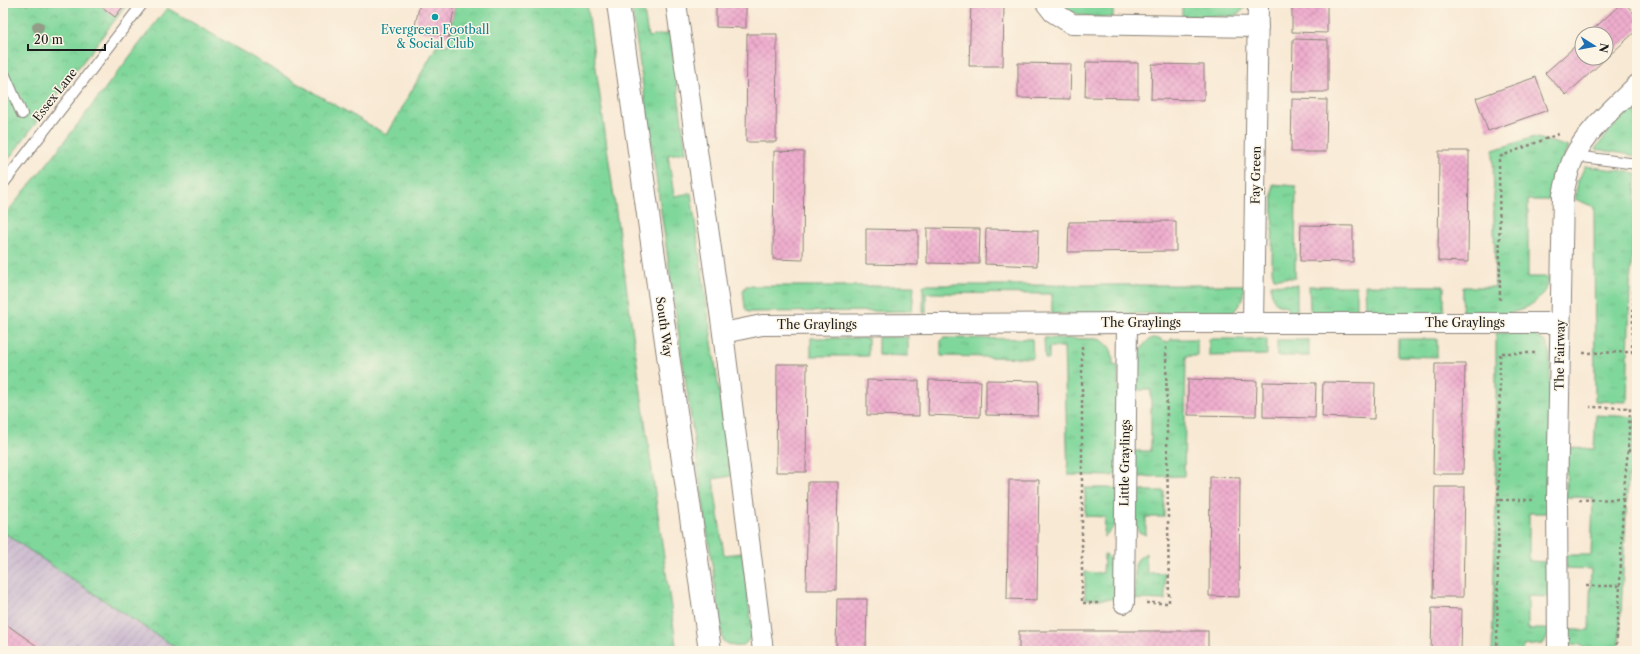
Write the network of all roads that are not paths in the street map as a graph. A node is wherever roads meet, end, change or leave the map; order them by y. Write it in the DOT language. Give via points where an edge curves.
graph roads {
  1 [pos="143,3"];
  2 [pos="618,3"];
  3 [pos="676,3"];
  4 [pos="1046,3"];
  5 [pos="1258,3"];
  6 [pos="1258,27"];
  7 [pos="3,71"];
  8 [pos="1637,86"];
  9 [pos="22,114"];
  10 [pos="1575,156"];
  11 [pos="1637,164"];
  12 [pos="3,184"];
  13 [pos="1127,323"];
  14 [pos="1253,323"];
  15 [pos="1560,323"];
  16 [pos="723,333"];
  17 [pos="1124,603"];
  18 [pos="710,651"];
  19 [pos="762,651"];
  20 [pos="1558,651"];
  1 -- 12 [label="lane, Essex Lane"];
  2 -- 18 [label="street, South Way"];
  3 -- 16 [label="street"];
  4 -- 6 [label="street" via="1062,19 1078,25"];
  5 -- 6 [label="street, Fay Green"];
  6 -- 14 [label="street, Fay Green"];
  7 -- 9 [label="lane"];
  8 -- 10 [label="street, The Fairway" via="1591,131"];
  10 -- 11 [label="lane"];
  10 -- 15 [label="street, The Fairway" via="1563,195"];
  13 -- 14 [label="street, The Graylings"];
  13 -- 16 [label="street, The Graylings" via="762,325"];
  13 -- 17 [label="street, Little Graylings"];
  14 -- 15 [label="street, The Graylings"];
  15 -- 20 [label="street, The Fairway"];
  16 -- 19 [label="street"];
}
